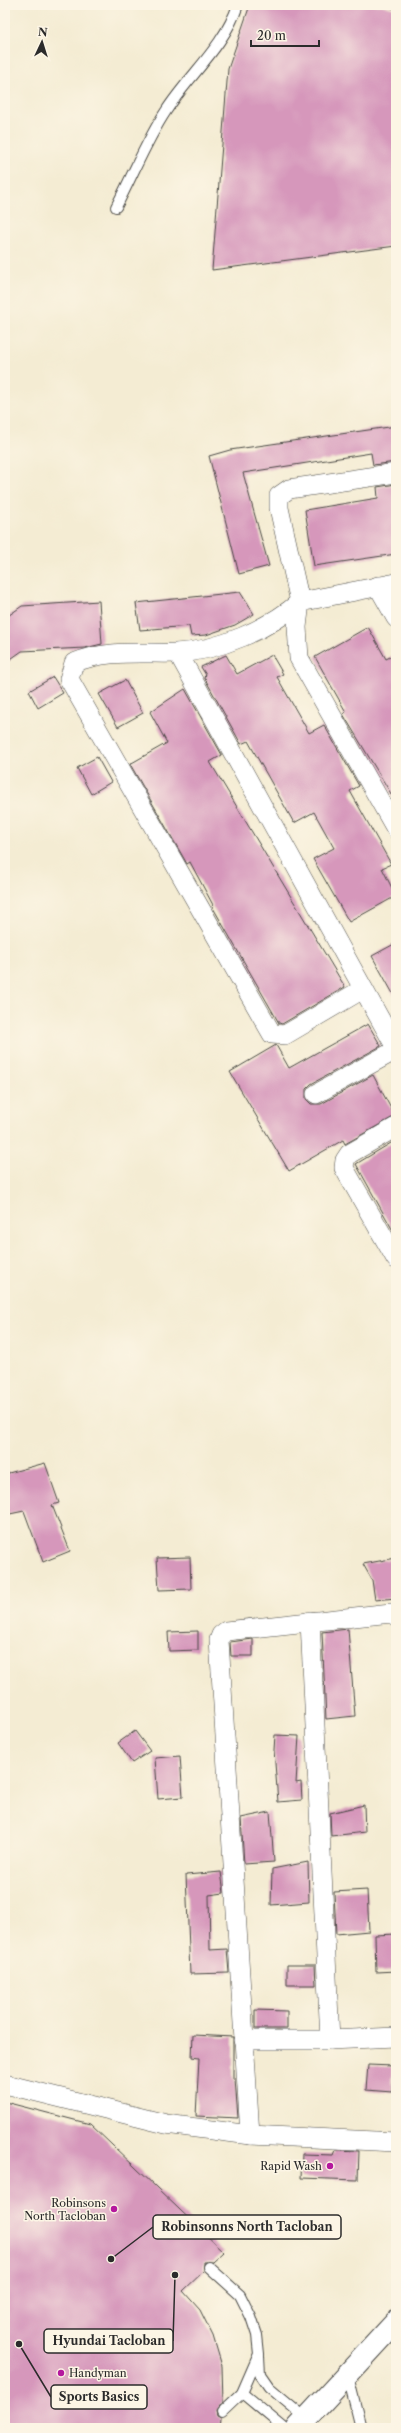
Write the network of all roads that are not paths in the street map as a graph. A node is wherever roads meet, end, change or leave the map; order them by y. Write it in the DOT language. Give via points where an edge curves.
graph roads {
  1 [pos="238,5"];
  2 [pos="116,207"];
  3 [pos="396,474"];
  4 [pos="387,584"];
  5 [pos="300,602"];
  6 [pos="396,618"];
  7 [pos="178,653"];
  8 [pos="396,829"];
  9 [pos="363,989"];
  10 [pos="396,1049"];
  11 [pos="316,1094"];
  12 [pos="396,1127"];
  13 [pos="396,1259"];
  14 [pos="394,1612"];
  15 [pos="310,1622"];
  16 [pos="396,2038"];
  17 [pos="243,2040"];
  18 [pos="330,2040"];
  19 [pos="5,2084"];
  20 [pos="250,2135"];
  21 [pos="396,2142"];
  22 [pos="209,2267"];
  23 [pos="396,2322"];
  24 [pos="259,2354"];
  25 [pos="348,2376"];
  26 [pos="242,2393"];
  27 [pos="222,2412"];
  28 [pos="302,2424"];
  29 [pos="284,2428"];
  30 [pos="361,2428"];
  1 -- 2 [label="lane" via="233,19 211,55 165,112"];
  3 -- 5 [label="street" via="289,489 279,496 279,508"];
  4 -- 5 [label="street"];
  4 -- 6 [label="street"];
  5 -- 7 [label="street" via="281,619 211,649"];
  5 -- 8 [label="street" via="297,627 299,658"];
  7 -- 9 [label="street"];
  7 -- 9 [label="street" via="92,655 74,663 69,679 272,1034 285,1035"];
  9 -- 10 [label="street"];
  10 -- 11 [label="street"];
  12 -- 13 [label="street" via="349,1154 344,1168"];
  14 -- 15 [label="street"];
  15 -- 17 [label="street" via="226,1632 219,1640"];
  15 -- 18 [label="street"];
  16 -- 18 [label="street"];
  17 -- 18 [label="street"];
  17 -- 20 [label="street"];
  19 -- 20 [label="street" via="166,2124"];
  20 -- 21 [label="street"];
  22 -- 24 [label="lane" via="240,2295 257,2335"];
  23 -- 25 [label="main road"];
  24 -- 26 [label="lane"];
  24 -- 28 [label="lane" via="260,2374"];
  25 -- 28 [label="main road"];
  25 -- 30 [label="lane"];
  26 -- 27 [label="lane"];
  26 -- 29 [label="lane"];
}
